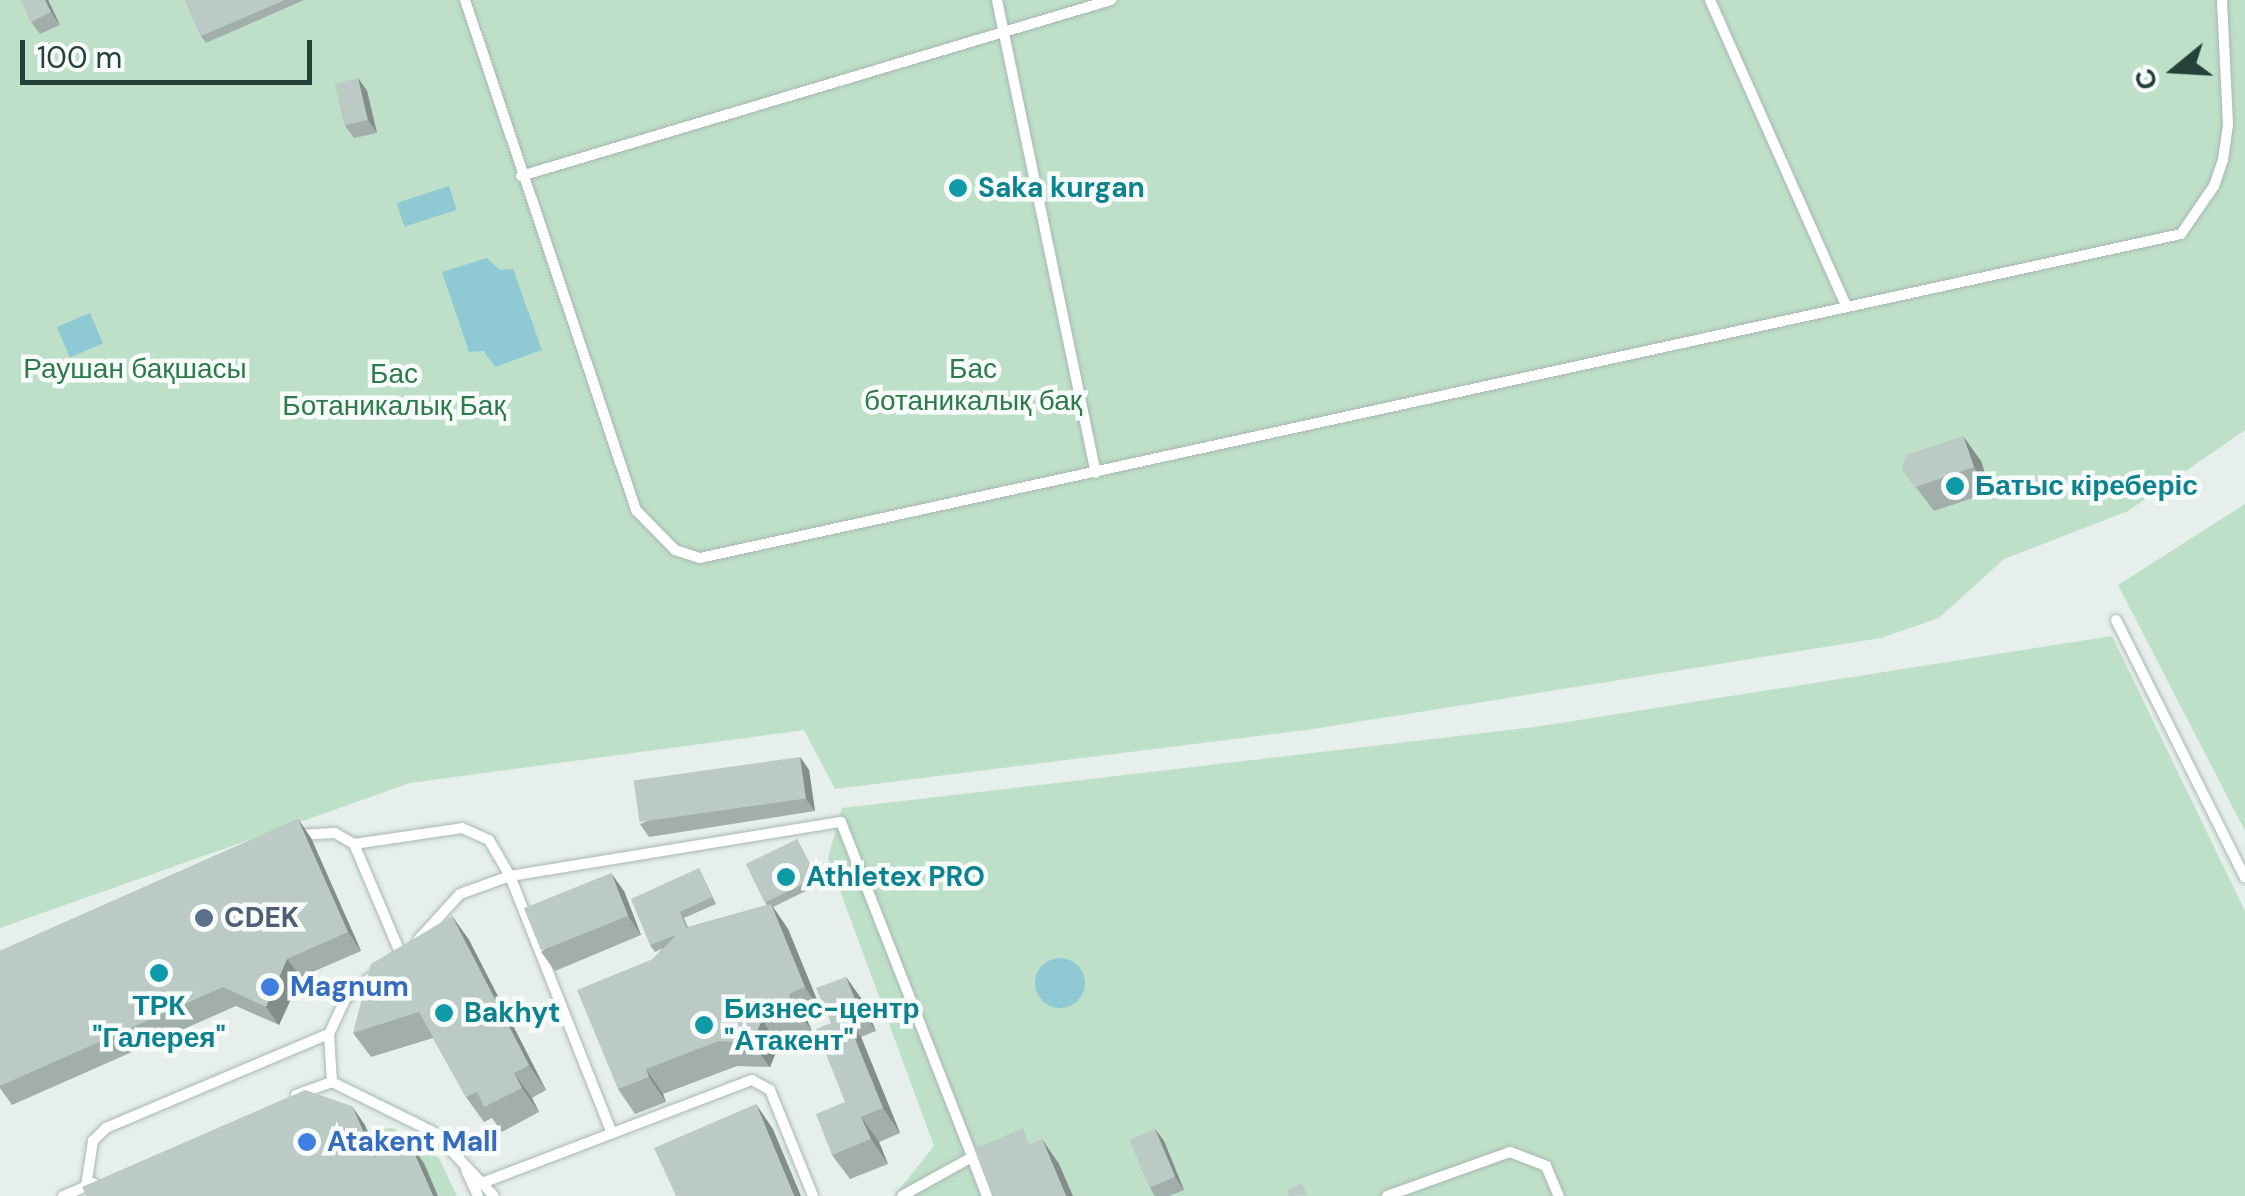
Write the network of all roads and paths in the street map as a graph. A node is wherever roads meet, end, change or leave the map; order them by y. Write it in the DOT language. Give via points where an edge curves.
graph roads {
  1 [pos="465,0"];
  2 [pos="998,0"];
  3 [pos="1111,0"];
  4 [pos="1710,0"];
  5 [pos="2222,0"];
  6 [pos="1002,32"];
  7 [pos="522,176"];
  8 [pos="1846,305"];
  9 [pos="1096,473"];
  10 [pos="2116,620"];
  11 [pos="290,838"];
  12 [pos="354,844"];
  13 [pos="510,876"];
  14 [pos="2245,878"];
  15 [pos="402,958"];
  16 [pos="329,1034"];
  17 [pos="332,1082"];
  18 [pos="276,1104"];
  19 [pos="612,1134"];
  20 [pos="459,1154"];
  21 [pos="972,1157"];
  22 [pos="103,1178"];
  23 [pos="482,1183"];
  24 [pos="86,1186"];
  25 [pos="63,1196"];
  26 [pos="478,1196"];
  27 [pos="494,1196"];
  28 [pos="813,1196"];
  29 [pos="902,1196"];
  30 [pos="987,1196"];
  31 [pos="1387,1196"];
  32 [pos="1559,1196"];
  1 -- 7 [label="lane"];
  2 -- 6 [label="lane"];
  3 -- 6 [label="lane"];
  4 -- 8 [label="lane"];
  5 -- 8 [label="lane" via="2228,124 2223,160 2214,186 2181,234"];
  6 -- 7 [label="lane"];
  6 -- 9 [label="lane"];
  7 -- 9 [label="lane" via="636,510 674,550 700,558"];
  8 -- 9 [label="lane"];
  10 -- 14 [label="lane"];
  11 -- 12 [label="lane" via="308,831 336,833"];
  12 -- 13 [label="lane" via="477,830"];
  12 -- 15 [label="lane"];
  13 -- 15 [label="lane" via="460,894"];
  13 -- 19 [label="lane"];
  13 -- 21 [label="lane" via="841,822"];
  15 -- 16 [label="lane" via="346,998"];
  16 -- 17 [label="lane"];
  16 -- 24 [label="lane" via="106,1128 93,1142"];
  17 -- 18 [label="lane"];
  17 -- 20 [label="lane" via="435,1133"];
  19 -- 23 [label="lane"];
  19 -- 28 [label="lane" via="752,1080 761,1083"];
  20 -- 23 [label="lane"];
  20 -- 26 [label="lane"];
  21 -- 29 [label="lane"];
  21 -- 30 [label="lane"];
  22 -- 24 [label="lane"];
  23 -- 27 [label="lane"];
  24 -- 25 [label="lane"];
  31 -- 32 [label="lane" via="1510,1152 1546,1166"];
}
